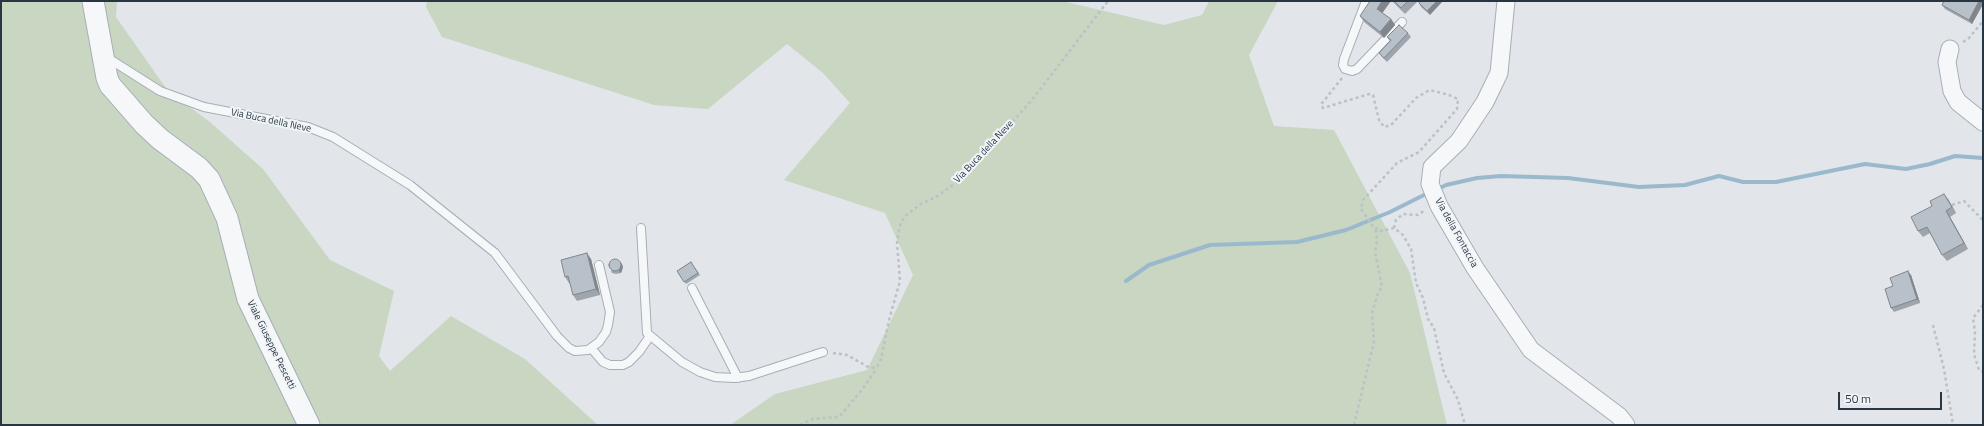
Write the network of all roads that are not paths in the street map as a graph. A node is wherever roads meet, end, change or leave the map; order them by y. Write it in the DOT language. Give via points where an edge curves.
graph roads {
  1 [pos="93,1"];
  2 [pos="1366,1"];
  3 [pos="1506,1"];
  4 [pos="1402,22"];
  5 [pos="1950,48"];
  6 [pos="103,60"];
  7 [pos="1983,122"];
  8 [pos="641,228"];
  9 [pos="599,265"];
  10 [pos="692,288"];
  11 [pos="650,336"];
  12 [pos="591,348"];
  13 [pos="823,352"];
  14 [pos="738,378"];
  15 [pos="309,425"];
  16 [pos="1626,425"];
  1 -- 6 [label="street, Viale Giuseppe Pescetti"];
  2 -- 4 [label="lane" via="1344,59 1345,69 1357,69"];
  3 -- 16 [label="street, Via della Fontaccia" via="1499,73 1485,102 1459,141 1432,168 1434,192 1475,268 1532,350 1619,416"];
  5 -- 7 [label="street" via="1947,62 1952,91 1958,102"];
  6 -- 12 [label="lane, Via Buca della Neve" via="111,60 160,91 204,107 308,127 334,137 410,185 495,253 563,343 576,351"];
  6 -- 15 [label="street, Viale Giuseppe Pescetti" via="106,78 125,104 160,139 199,168 209,179 227,218 248,299"];
  8 -- 11 [label="lane" via="646,327"];
  9 -- 12 [label="lane" via="610,319 606,332"];
  10 -- 14 [label="lane"];
  11 -- 12 [label="lane" via="639,352 623,365 603,362"];
  11 -- 14 [label="lane" via="682,362 700,372 715,377"];
  13 -- 14 [label="lane"];
}
